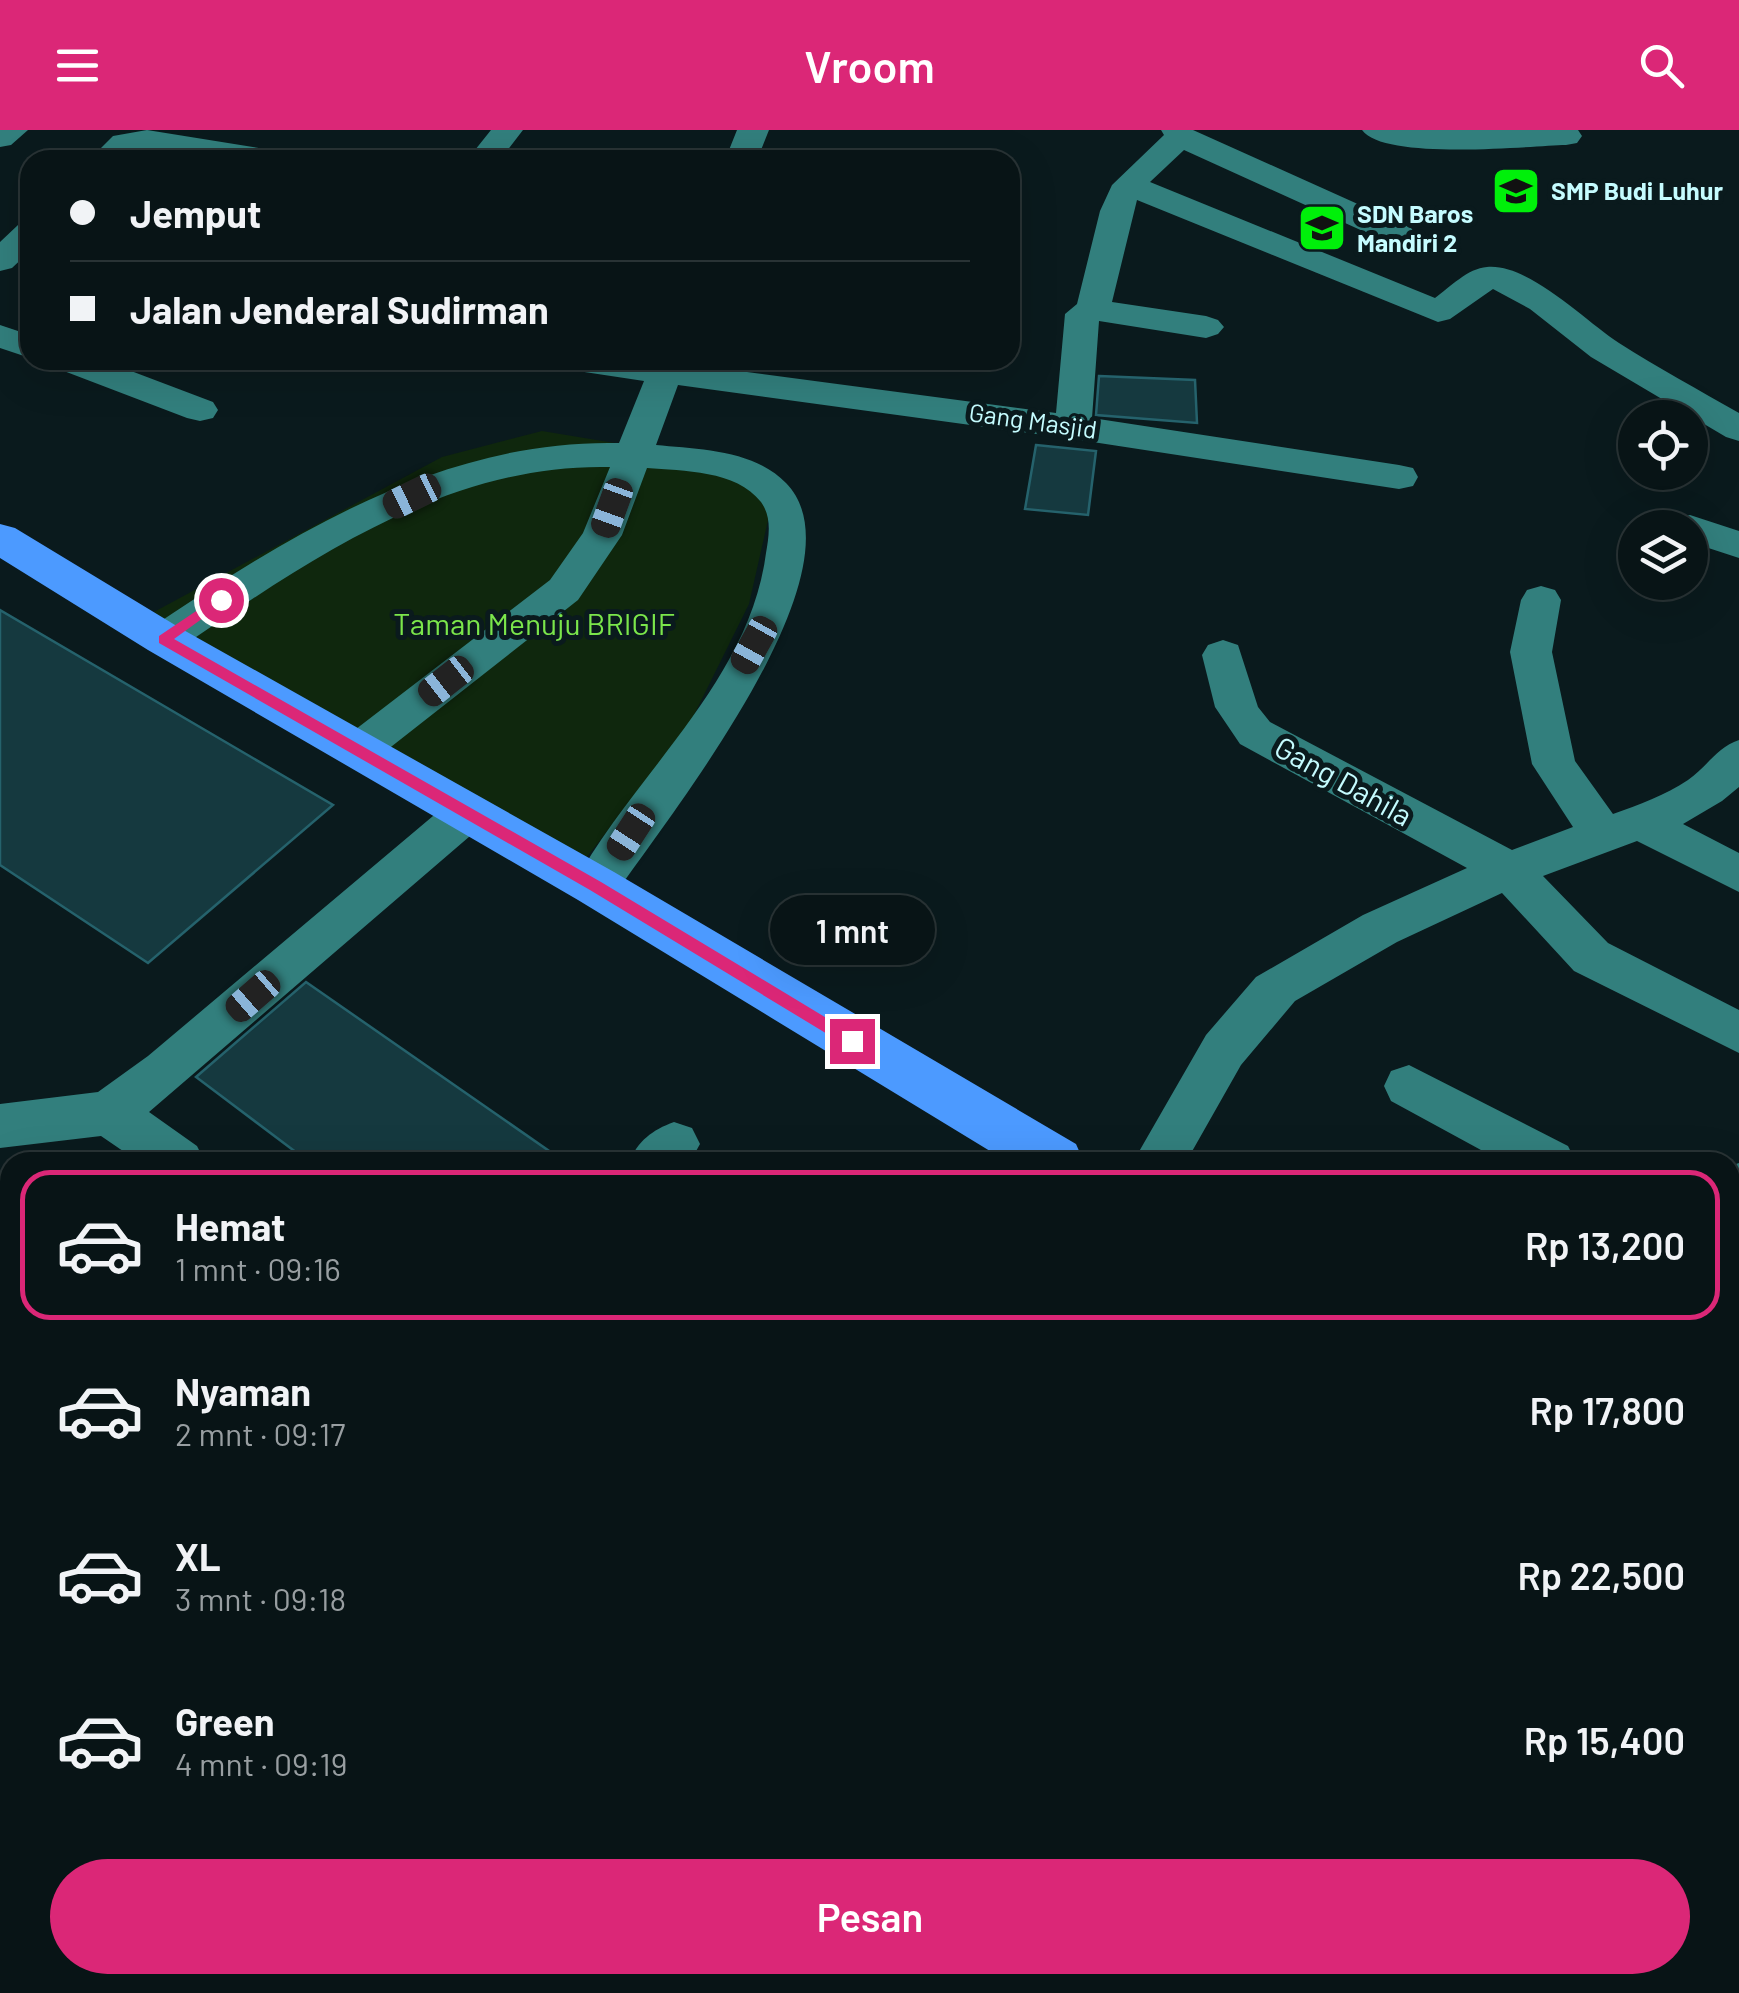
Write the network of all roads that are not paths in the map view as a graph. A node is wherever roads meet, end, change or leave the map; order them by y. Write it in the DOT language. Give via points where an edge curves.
graph roads {
  1 [pos="12,130"];
  2 [pos="506,130"];
  3 [pos="1378,130"];
  4 [pos="1178,134"];
  5 [pos="1566,136"];
  6 [pos="0,138"];
  7 [pos="117,150"];
  8 [pos="211,150"];
  9 [pos="491,150"];
  10 [pos="1128,185"];
  11 [pos="1399,235"];
  12 [pos="20,242"];
  13 [pos="0,261"];
  14 [pos="1093,310"];
  15 [pos="1206,327"];
  16 [pos="95,370"];
  17 [pos="666,370"];
  18 [pos="695,370"];
  19 [pos="200,410"];
  20 [pos="1073,427"];
  21 [pos="1739,429"];
  22 [pos="632,452"];
  23 [pos="1399,477"];
  24 [pos="1708,534"];
  25 [pos="0,538"];
  26 [pos="1739,545"];
  27 [pos="1541,600"];
  28 [pos="164,639"];
  29 [pos="1223,655"];
  30 [pos="358,750"];
  31 [pos="1739,756"];
  32 [pos="468,812"];
  33 [pos="1622,829"];
  34 [pos="1508,870"];
  35 [pos="1739,874"];
  36 [pos="596,886"];
  37 [pos="1739,1032"];
  38 [pos="1409,1086"];
  39 [pos="110,1113"];
  40 [pos="0,1126"];
  41 [pos="165,1152"];
  42 [pos="1039,1152"];
  43 [pos="1166,1152"];
  44 [pos="1531,1152"];
  1 -- 6 [label="street"];
  2 -- 9 [label="street"];
  3 -- 5 [label="street" via="1406,139"];
  4 -- 10 [label="street"];
  4 -- 11 [label="street"];
  7 -- 8 [label="street" via="144,139"];
  10 -- 14 [label="street"];
  10 -- 21 [label="street" via="1438,312 1487,277 1499,278"];
  12 -- 13 [label="street"];
  14 -- 15 [label="street"];
  14 -- 20 [label="street" via="1082,314"];
  16 -- 19 [label="street"];
  17 -- 22 [label="street"];
  18 -- 20 [label="street, Gang Masjid"];
  20 -- 23 [label="street, Gang Masjid"];
  22 -- 28 [label="street" via="500,464 445,480 279,562"];
  22 -- 30 [label="street" via="602,535 564,590"];
  22 -- 36 [label="street" via="753,475 769,485 790,527 784,579 754,645 701,739"];
  24 -- 26 [label="street"];
  25 -- 28 [label="main road"];
  27 -- 33 [label="street" via="1532,652 1554,764"];
  28 -- 30 [label="main road"];
  29 -- 34 [label="street, Gang Dahila" via="1232,701 1255,734"];
  30 -- 32 [label="main road"];
  31 -- 33 [label="street" via="1728,774 1692,798"];
  32 -- 36 [label="main road"];
  32 -- 39 [label="street"];
  33 -- 34 [label="street"];
  33 -- 35 [label="street"];
  34 -- 37 [label="street, Gang Dahila" via="1591,957"];
  34 -- 43 [label="street" via="1362,936 1273,990 1226,1048"];
  36 -- 42 [label="main road"];
  38 -- 44 [label="street"];
  39 -- 40 [label="street"];
  39 -- 41 [label="street"];
}
